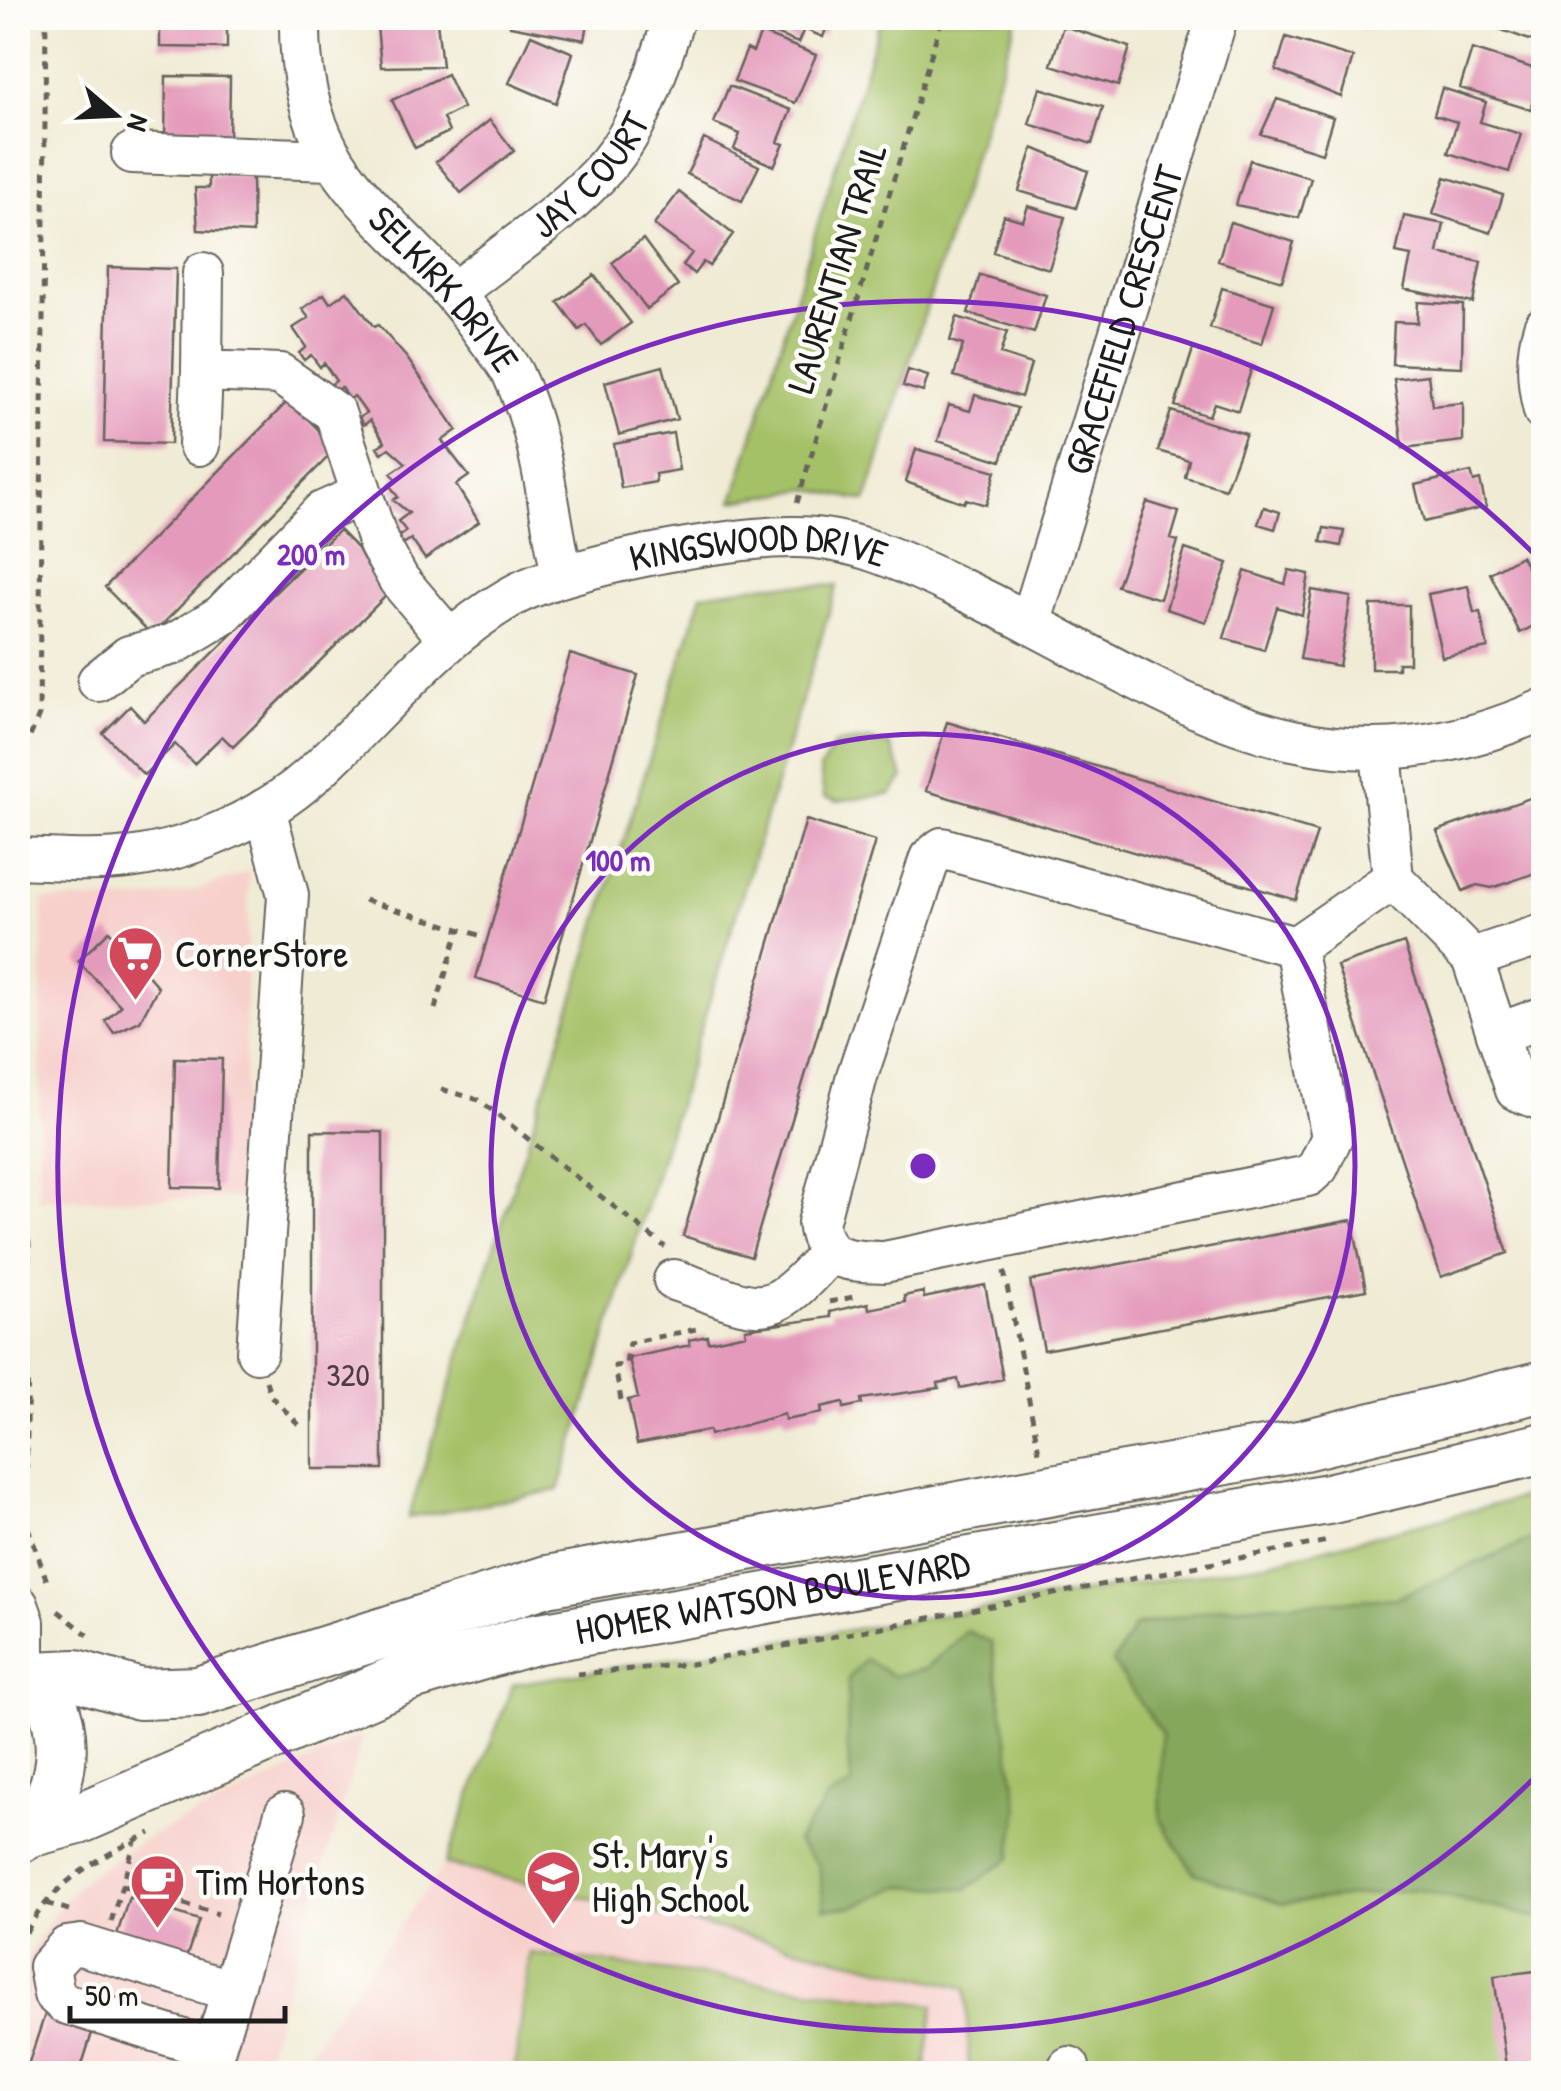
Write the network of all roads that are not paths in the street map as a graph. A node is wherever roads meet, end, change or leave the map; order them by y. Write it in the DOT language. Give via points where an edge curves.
graph roads {
  1 [pos="300,18"];
  2 [pos="674,18"];
  3 [pos="1217,18"];
  4 [pos="132,152"];
  5 [pos="331,160"];
  6 [pos="203,273"];
  7 [pos="456,292"];
  8 [pos="1544,327"];
  9 [pos="202,371"];
  10 [pos="1544,411"];
  11 [pos="199,445"];
  12 [pos="360,495"];
  13 [pos="562,575"];
  14 [pos="1031,621"];
  15 [pos="450,640"];
  16 [pos="98,681"];
  17 [pos="1544,709"];
  18 [pos="1381,751"];
  19 [pos="264,808"];
  20 [pos="18,858"];
  21 [pos="1393,879"];
  22 [pos="1544,934"];
  23 [pos="1294,947"];
  24 [pos="1472,958"];
  25 [pos="1544,1017"];
  26 [pos="1497,1034"];
  27 [pos="1544,1101"];
  28 [pos="829,1253"];
  29 [pos="674,1280"];
  30 [pos="257,1352"];
  31 [pos="1544,1386"];
  32 [pos="1544,1448"];
  33 [pos="18,1605"];
  34 [pos="25,1669"];
  35 [pos="285,1814"];
  36 [pos="21,1836"];
  37 [pos="229,1990"];
  38 [pos="210,2061"];
  1 -- 5 [label="street, SELKIRK DRIVE" via="304,85"];
  2 -- 7 [label="street, JAY COURT" via="654,79 610,162"];
  3 -- 14 [label="street, GRACEFIELD CRESCENT"];
  4 -- 5 [label="street"];
  5 -- 7 [label="street, SELKIRK DRIVE"];
  6 -- 9 [label="street"];
  7 -- 13 [label="street, SELKIRK DRIVE" via="512,373 533,432"];
  8 -- 10 [label="street" via="1538,388"];
  9 -- 11 [label="street"];
  9 -- 12 [label="street" via="280,374 335,413"];
  12 -- 15 [label="street" via="398,580"];
  12 -- 16 [label="street" via="322,512 222,614 174,644 129,656"];
  13 -- 14 [label="street, KINGSWOOD DRIVE" via="793,536 852,544"];
  13 -- 15 [label="street, KINGSWOOD DRIVE" via="510,597"];
  14 -- 18 [label="street, KINGSWOOD DRIVE" via="1218,718 1325,748"];
  15 -- 19 [label="street, KINGSWOOD DRIVE" via="308,779"];
  17 -- 18 [label="street, KINGSWOOD DRIVE" via="1430,748"];
  18 -- 21 [label="street"];
  19 -- 20 [label="street, KINGSWOOD DRIVE" via="193,842 138,857"];
  19 -- 30 [label="street" via="288,896"];
  21 -- 23 [label="street"];
  21 -- 24 [label="street"];
  22 -- 24 [label="street"];
  23 -- 28 [label="street" via="1332,1137 1308,1176 884,1262"];
  23 -- 28 [label="street" via="942,848 930,858 857,1076 818,1223"];
  24 -- 26 [label="street"];
  25 -- 26 [label="street"];
  26 -- 27 [label="street" via="1516,1090"];
  28 -- 29 [label="street" via="791,1296 772,1306"];
  31 -- 34 [label="main road, HOMER WATSON BOULEVARD" via="1304,1445 546,1580 198,1692 140,1694"];
  32 -- 36 [label="main road, HOMER WATSON BOULEVARD" via="1328,1499 534,1639 408,1676 78,1820"];
  33 -- 34 [label="street"];
  34 -- 36 [label="main road" via="55,1714 61,1756 51,1798"];
  35 -- 37 [label="street"];
  37 -- 38 [label="street"];
  37 -- 38 [label="street" via="81,1945 56,1954 49,1967 54,1994 64,2003"];
}
